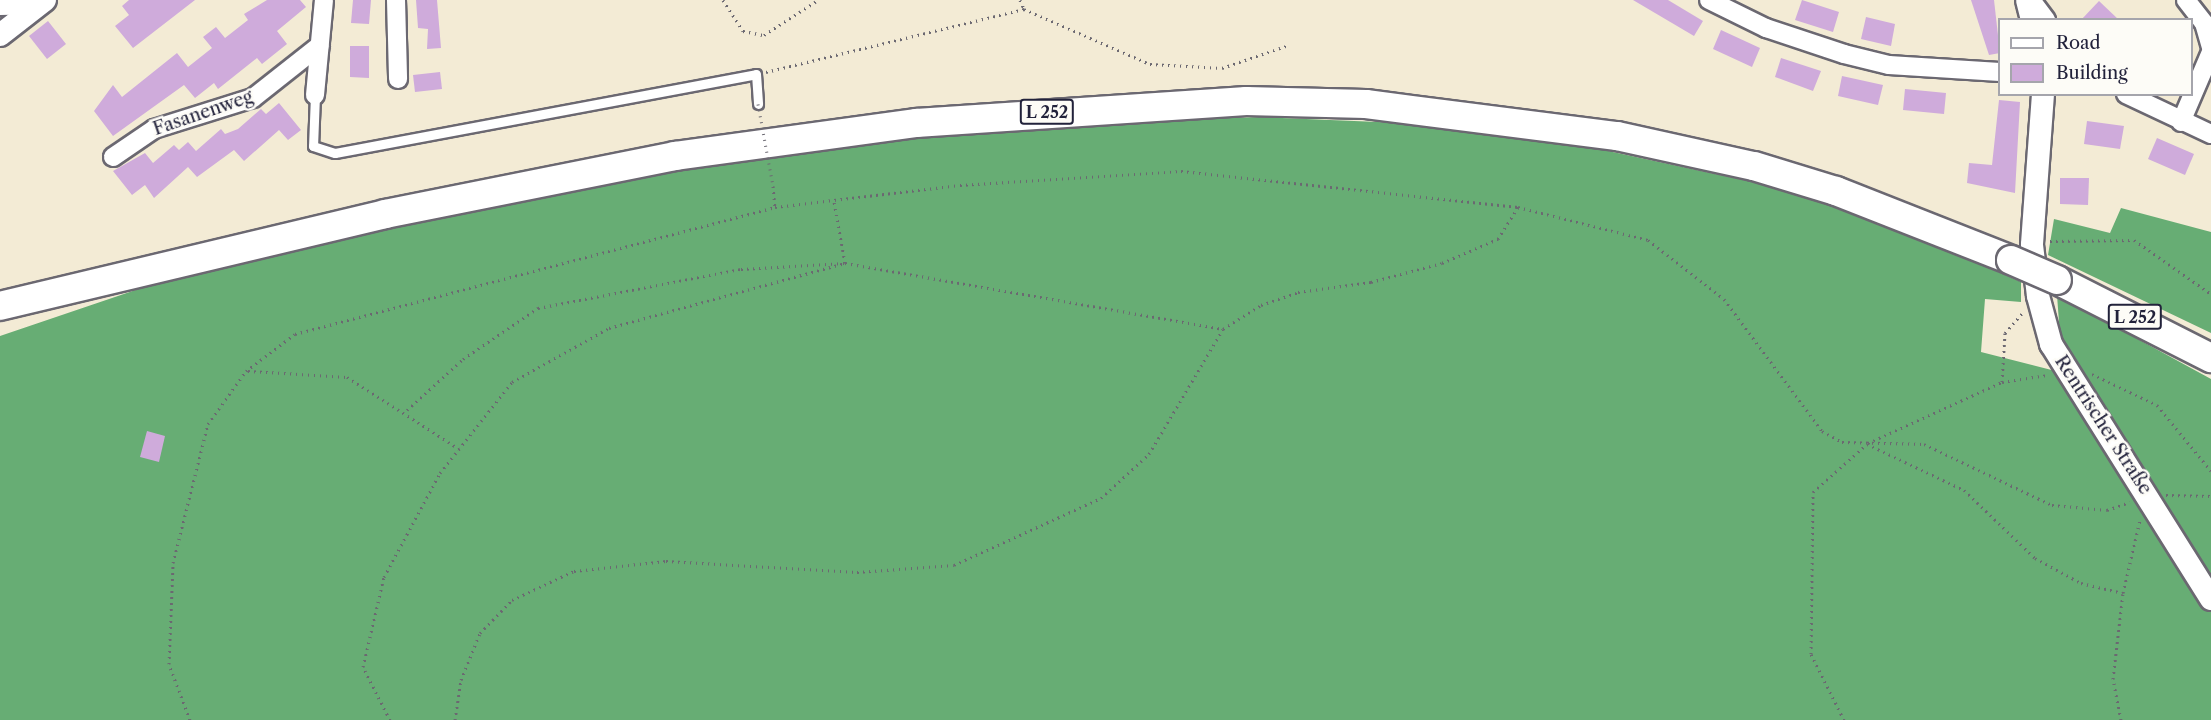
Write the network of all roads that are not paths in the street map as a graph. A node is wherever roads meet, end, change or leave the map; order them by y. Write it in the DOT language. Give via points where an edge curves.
graph roads {
  1 [pos="324,0"];
  2 [pos="396,0"];
  3 [pos="1710,0"];
  4 [pos="2029,0"];
  5 [pos="2186,0"];
  6 [pos="43,2"];
  7 [pos="0,3"];
  8 [pos="2032,18"];
  9 [pos="2044,18"];
  10 [pos="0,35"];
  11 [pos="320,45"];
  12 [pos="2211,50"];
  13 [pos="1998,72"];
  14 [pos="398,79"];
  15 [pos="2193,93"];
  16 [pos="315,95"];
  17 [pos="2043,96"];
  18 [pos="2130,96"];
  19 [pos="2192,96"];
  20 [pos="758,104"];
  21 [pos="2181,122"];
  22 [pos="2211,134"];
  23 [pos="113,157"];
  24 [pos="2022,252"];
  25 [pos="78,287"];
  26 [pos="2047,288"];
  27 [pos="0,306"];
  28 [pos="0,317"];
  29 [pos="2211,358"];
  30 [pos="2211,599"];
  1 -- 11 [label="street"];
  2 -- 14 [label="street"];
  3 -- 13 [label="street" via="1766,28 1888,65"];
  4 -- 8 [label="street"];
  4 -- 9 [label="street"];
  5 -- 12 [label="street" via="2204,23"];
  6 -- 7 [label="street"];
  6 -- 10 [label="street"];
  11 -- 16 [label="street"];
  11 -- 23 [label="street, Fasanenweg" via="253,98 154,129"];
  12 -- 15 [label="street"];
  16 -- 20 [label="lane" via="313,146 335,153 756,74"];
  17 -- 24 [label="street"];
  18 -- 21 [label="street"];
  19 -- 21 [label="street"];
  21 -- 22 [label="street"];
  24 -- 25 [label="highway, L 252" via="1754,166 1617,136 1366,104 1246,101 916,123 675,156 385,214"];
  24 -- 26 [label="highway, L 252, bridge"];
  25 -- 27 [label="highway, L 252"];
  25 -- 28 [label="highway, L 252"];
  26 -- 29 [label="highway, L 252"];
  26 -- 30 [label="street, Rentrischer Straße" via="2063,369 2146,492"];
}
